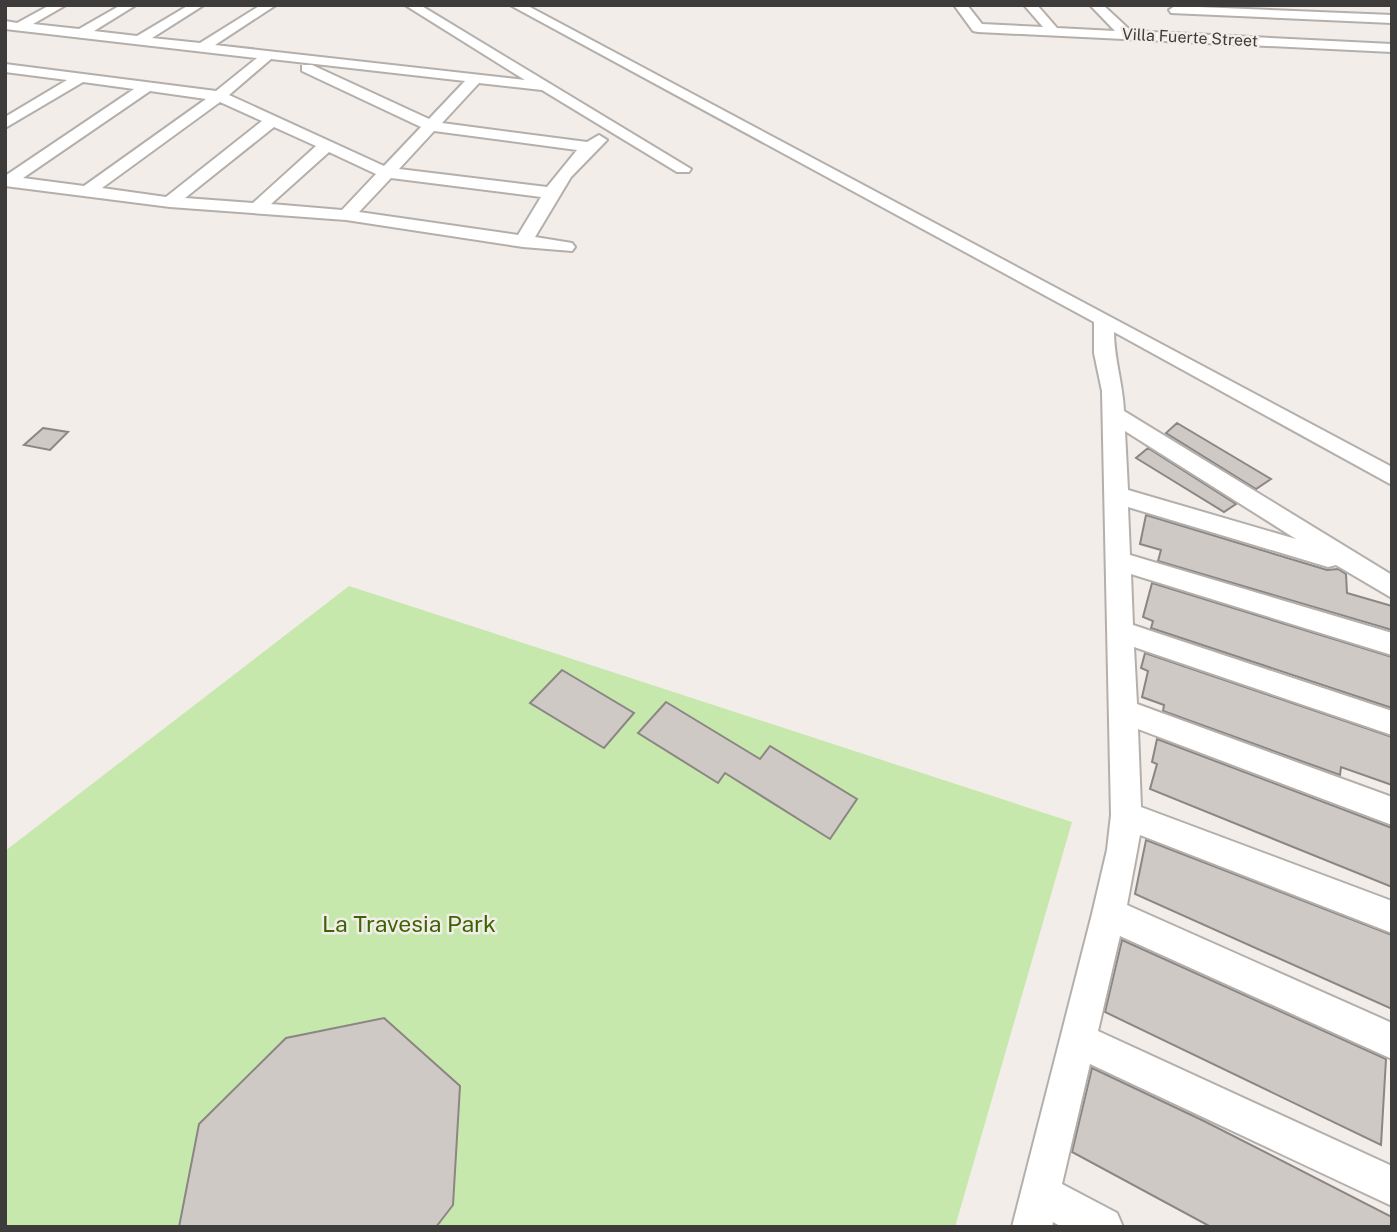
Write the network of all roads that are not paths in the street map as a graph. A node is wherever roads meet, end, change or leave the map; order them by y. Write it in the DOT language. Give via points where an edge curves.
graph roads {
  1 [pos="60,5"];
  2 [pos="130,5"];
  3 [pos="198,5"];
  4 [pos="270,5"];
  5 [pos="411,5"];
  6 [pos="516,5"];
  7 [pos="960,5"];
  8 [pos="1030,5"];
  9 [pos="1096,5"];
  10 [pos="1172,8"];
  11 [pos="1392,19"];
  12 [pos="5,25"];
  13 [pos="20,26"];
  14 [pos="1054,30"];
  15 [pos="82,33"];
  16 [pos="1126,34"];
  17 [pos="1205,38"];
  18 [pos="141,39"];
  19 [pos="201,48"];
  20 [pos="1392,48"];
  21 [pos="267,56"];
  22 [pos="286,59"];
  23 [pos="8,71"];
  24 [pos="81,78"];
  25 [pos="475,79"];
  26 [pos="148,86"];
  27 [pos="543,86"];
  28 [pos="219,96"];
  29 [pos="270,122"];
  30 [pos="5,124"];
  31 [pos="431,126"];
  32 [pos="615,130"];
  33 [pos="325,147"];
  34 [pos="588,148"];
  35 [pos="683,169"];
  36 [pos="385,172"];
  37 [pos="6,181"];
  38 [pos="86,192"];
  39 [pos="552,193"];
  40 [pos="170,202"];
  41 [pos="256,209"];
  42 [pos="346,215"];
  43 [pos="523,242"];
  44 [pos="566,247"];
  45 [pos="1104,319"];
  46 [pos="1114,414"];
  47 [pos="1392,477"];
  48 [pos="1116,495"];
  49 [pos="1118,561"];
  50 [pos="1356,567"];
  51 [pos="1392,588"];
  52 [pos="1120,631"];
  53 [pos="1392,644"];
  54 [pos="1123,711"];
  55 [pos="1392,723"];
  56 [pos="1392,811"];
  57 [pos="1126,815"];
  58 [pos="1109,914"];
  59 [pos="1392,917"];
  60 [pos="1078,1040"];
  61 [pos="1392,1041"];
  62 [pos="1392,1186"];
  63 [pos="1036,1210"];
  64 [pos="1103,1227"];
  1 -- 13 [label="street"];
  2 -- 15 [label="street"];
  3 -- 18 [label="street"];
  4 -- 19 [label="street"];
  5 -- 27 [label="street"];
  6 -- 45 [label="street"];
  7 -- 14 [label="street, Villa Fuerte Street" via="978,28"];
  8 -- 14 [label="street"];
  9 -- 16 [label="street"];
  10 -- 11 [label="street"];
  10 -- 17 [label="street"];
  12 -- 13 [label="street"];
  13 -- 15 [label="street"];
  14 -- 16 [label="street, Villa Fuerte Street"];
  15 -- 18 [label="street"];
  16 -- 17 [label="street, Villa Fuerte Street"];
  17 -- 20 [label="street, Villa Fuerte Street"];
  18 -- 19 [label="street"];
  19 -- 21 [label="street"];
  21 -- 22 [label="street"];
  21 -- 28 [label="street"];
  22 -- 25 [label="street"];
  22 -- 31 [label="street"];
  23 -- 24 [label="street"];
  24 -- 26 [label="street"];
  24 -- 30 [label="street"];
  25 -- 27 [label="street"];
  25 -- 31 [label="street"];
  26 -- 28 [label="street"];
  26 -- 37 [label="street"];
  27 -- 32 [label="street"];
  28 -- 29 [label="street"];
  28 -- 38 [label="street"];
  29 -- 33 [label="street"];
  29 -- 40 [label="street"];
  31 -- 34 [label="street"];
  31 -- 36 [label="street"];
  32 -- 34 [label="street"];
  32 -- 35 [label="street"];
  33 -- 36 [label="street"];
  33 -- 41 [label="street"];
  34 -- 39 [label="street"];
  36 -- 39 [label="street"];
  36 -- 42 [label="street"];
  37 -- 38 [label="street"];
  38 -- 40 [label="street"];
  39 -- 43 [label="street"];
  40 -- 41 [label="street"];
  41 -- 42 [label="street"];
  42 -- 43 [label="street"];
  43 -- 44 [label="street"];
  45 -- 46 [label="street" via="1104,353"];
  45 -- 47 [label="street"];
  46 -- 48 [label="street"];
  46 -- 50 [label="street"];
  48 -- 49 [label="street"];
  48 -- 50 [label="street"];
  49 -- 52 [label="street"];
  49 -- 53 [label="street"];
  50 -- 51 [label="street"];
  52 -- 54 [label="street"];
  52 -- 55 [label="street"];
  54 -- 56 [label="street"];
  54 -- 57 [label="street"];
  57 -- 58 [label="street"];
  57 -- 59 [label="street"];
  58 -- 60 [label="street"];
  58 -- 61 [label="street"];
  60 -- 62 [label="street"];
  60 -- 63 [label="street"];
  63 -- 64 [label="street"];
}
